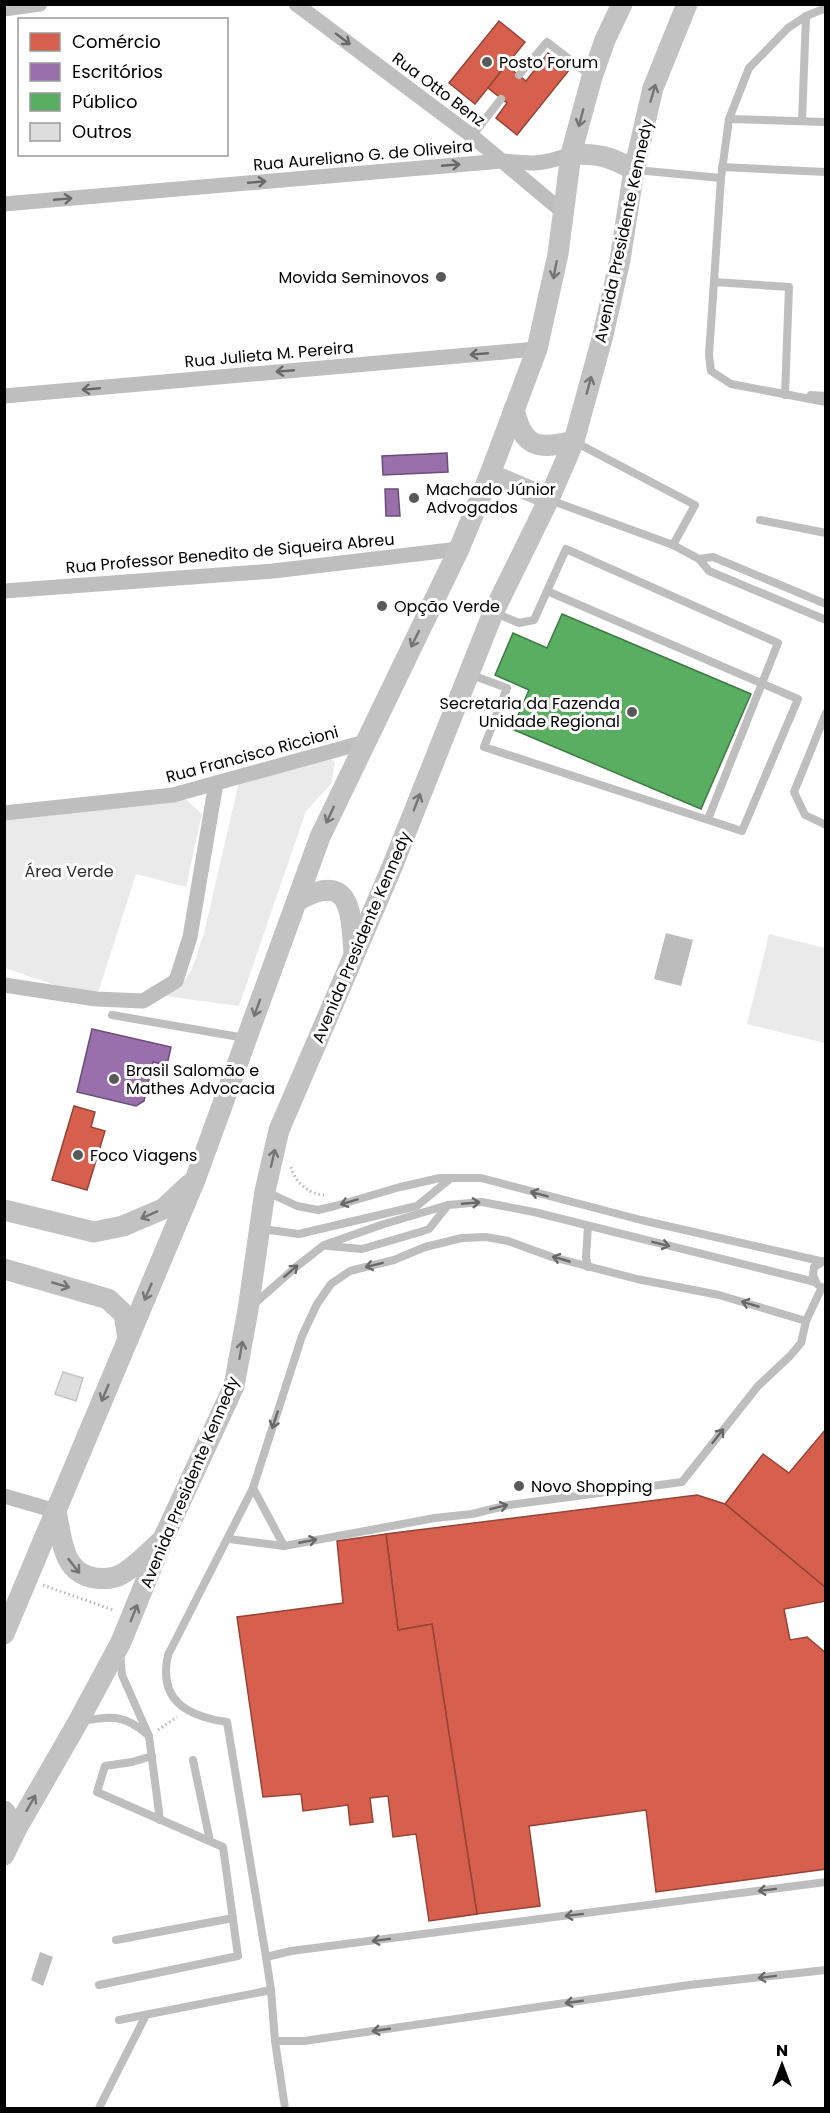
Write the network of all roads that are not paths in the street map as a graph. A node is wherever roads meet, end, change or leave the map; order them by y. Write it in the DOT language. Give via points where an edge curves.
graph roads {
  1 [pos="40,4"];
  2 [pos="296,4"];
  3 [pos="622,4"];
  4 [pos="687,4"];
  5 [pos="825,8"];
  6 [pos="4,9"];
  7 [pos="806,16"];
  8 [pos="519,75"];
  9 [pos="592,77"];
  10 [pos="501,99"];
  11 [pos="729,119"];
  12 [pos="802,121"];
  13 [pos="825,122"];
  14 [pos="472,136"];
  15 [pos="571,154"];
  16 [pos="502,160"];
  17 [pos="722,167"];
  18 [pos="634,170"];
  19 [pos="825,172"];
  20 [pos="721,178"];
  21 [pos="4,204"];
  22 [pos="563,212"];
  23 [pos="714,282"];
  24 [pos="537,349"];
  25 [pos="785,395"];
  26 [pos="4,396"];
  27 [pos="825,396"];
  28 [pos="825,402"];
  29 [pos="514,410"];
  30 [pos="574,441"];
  31 [pos="490,474"];
  32 [pos="549,499"];
  33 [pos="760,520"];
  34 [pos="825,533"];
  35 [pos="673,545"];
  36 [pos="459,549"];
  37 [pos="699,559"];
  38 [pos="4,591"];
  39 [pos="547,591"];
  40 [pos="825,604"];
  41 [pos="493,613"];
  42 [pos="825,620"];
  43 [pos="468,674"];
  44 [pos="762,683"];
  45 [pos="825,713"];
  46 [pos="365,742"];
  47 [pos="216,783"];
  48 [pos="4,813"];
  49 [pos="708,819"];
  50 [pos="825,825"];
  51 [pos="297,901"];
  52 [pos="355,956"];
  53 [pos="4,985"];
  54 [pos="112,1015"];
  55 [pos="246,1038"];
  56 [pos="452,1178"];
  57 [pos="195,1180"];
  58 [pos="265,1191"];
  59 [pos="448,1205"];
  60 [pos="4,1210"];
  61 [pos="588,1226"];
  62 [pos="259,1229"];
  63 [pos="324,1245"];
  64 [pos="823,1261"];
  65 [pos="588,1267"];
  66 [pos="4,1269"];
  67 [pos="821,1285"];
  68 [pos="248,1310"];
  69 [pos="806,1321"];
  70 [pos="128,1340"];
  71 [pos="253,1488"];
  72 [pos="4,1496"];
  73 [pos="56,1511"];
  74 [pos="164,1539"];
  75 [pos="229,1539"];
  76 [pos="284,1546"];
  77 [pos="4,1634"];
  78 [pos="121,1642"];
  79 [pos="78,1722"];
  80 [pos="149,1736"];
  81 [pos="152,1756"];
  82 [pos="193,1760"];
  83 [pos="4,1811"];
  84 [pos="160,1820"];
  85 [pos="17,1828"];
  86 [pos="210,1841"];
  87 [pos="4,1854"];
  88 [pos="825,1882"];
  89 [pos="233,1918"];
  90 [pos="116,1940"];
  91 [pos="266,1957"];
  92 [pos="825,1970"];
  93 [pos="99,1985"];
  94 [pos="271,1990"];
  95 [pos="146,2015"];
  96 [pos="119,2020"];
  97 [pos="275,2041"];
  98 [pos="99,2109"];
  99 [pos="285,2109"];
  1 -- 6 [label="street"];
  2 -- 14 [label="street, Rua Otto Benz, one-way"];
  3 -- 9 [label="main road"];
  18 -- 4 [label="main road, Avenida Presidente Kennedy, one-way" via="653,88"];
  5 -- 7 [label="lane"];
  7 -- 11 [label="lane" via="788,28 749,68"];
  7 -- 12 [label="lane"];
  8 -- 9 [label="lane" via="547,42"];
  9 -- 15 [label="main road, one-way"];
  10 -- 14 [label="lane"];
  11 -- 12 [label="lane"];
  11 -- 17 [label="lane"];
  12 -- 13 [label="lane"];
  14 -- 16 [label="street, Rua Otto Benz"];
  15 -- 16 [label="street" via="537,164"];
  15 -- 18 [label="main road" via="612,158"];
  15 -- 22 [label="main road"];
  21 -- 16 [label="street, Rua Aureliano G. de Oliveira, one-way"];
  16 -- 22 [label="street"];
  17 -- 19 [label="lane"];
  17 -- 20 [label="lane"];
  18 -- 20 [label="lane"];
  30 -- 18 [label="main road, Avenida Presidente Kennedy, one-way" via="620,260"];
  20 -- 23 [label="lane"];
  22 -- 24 [label="main road, one-way"];
  23 -- 25 [label="lane" via="711,371 731,384"];
  23 -- 25 [label="lane" via="789,287"];
  24 -- 26 [label="street, Rua Julieta M. Pereira, one-way"];
  24 -- 29 [label="main road"];
  25 -- 27 [label="lane"];
  25 -- 28 [label="lane"];
  29 -- 30 [label="main road" via="521,433 531,442 555,446"];
  29 -- 31 [label="main road"];
  30 -- 32 [label="main road, Avenida Presidente Kennedy"];
  30 -- 35 [label="lane" via="695,505"];
  31 -- 32 [label="main road"];
  31 -- 36 [label="main road"];
  32 -- 35 [label="lane"];
  32 -- 41 [label="main road, Avenida Presidente Kennedy"];
  33 -- 34 [label="lane"];
  35 -- 37 [label="lane"];
  36 -- 38 [label="street, Rua Professor Benedito de Siqueira Abreu" via="273,571"];
  36 -- 46 [label="main road, one-way"];
  37 -- 40 [label="lane" via="713,557"];
  37 -- 42 [label="lane" via="709,571"];
  39 -- 41 [label="lane" via="534,620 519,623"];
  39 -- 44 [label="lane"];
  39 -- 44 [label="lane" via="566,549 778,643"];
  41 -- 43 [label="main road, Avenida Presidente Kennedy"];
  43 -- 49 [label="lane" via="507,688 484,747"];
  52 -- 43 [label="main road, Avenida Presidente Kennedy, one-way"];
  44 -- 49 [label="lane"];
  44 -- 49 [label="lane" via="798,699 742,831"];
  45 -- 50 [label="lane" via="794,792 806,815"];
  46 -- 47 [label="street, Rua Francisco Riccioni"];
  46 -- 51 [label="main road, one-way" via="320,837"];
  47 -- 48 [label="street, Rua Francisco Riccioni" via="173,795"];
  47 -- 53 [label="street" via="190,938 176,981 143,1001 96,999"];
  51 -- 52 [label="main road" via="311,893 335,891 343,895 352,916"];
  51 -- 55 [label="main road, one-way"];
  58 -- 52 [label="main road, Avenida Presidente Kennedy, one-way" via="279,1130"];
  54 -- 55 [label="lane"];
  55 -- 57 [label="main road"];
  56 -- 58 [label="lane, one-way" via="400,1187 318,1210 297,1206"];
  56 -- 62 [label="lane" via="417,1206 299,1234"];
  64 -- 56 [label="lane, one-way" via="482,1179"];
  57 -- 60 [label="main road, one-way" via="163,1209 123,1226 94,1232"];
  57 -- 70 [label="main road, one-way"];
  58 -- 62 [label="main road, Avenida Presidente Kennedy"];
  59 -- 61 [label="lane, one-way" via="482,1202"];
  59 -- 63 [label="lane"];
  59 -- 63 [label="lane" via="429,1228 420,1232 362,1249"];
  61 -- 65 [label="lane"];
  61 -- 67 [label="lane, one-way"];
  62 -- 68 [label="main road, Avenida Presidente Kennedy"];
  68 -- 63 [label="lane, one-way"];
  64 -- 67 [label="lane" via="814,1267 813,1275"];
  69 -- 65 [label="lane, one-way" via="719,1295"];
  65 -- 71 [label="lane, one-way" via="486,1237 425,1247 340,1277 330,1284 317,1304 302,1336"];
  66 -- 70 [label="main road, one-way" via="108,1299 124,1314"];
  67 -- 69 [label="lane"];
  74 -- 68 [label="main road, Avenida Presidente Kennedy, one-way" via="234,1386"];
  76 -- 69 [label="lane, one-way" via="509,1505 682,1482 758,1386 801,1343"];
  70 -- 73 [label="main road, one-way"];
  71 -- 75 [label="lane"];
  71 -- 76 [label="lane"];
  72 -- 73 [label="street"];
  73 -- 74 [label="main road, one-way" via="69,1562 85,1576 104,1579 121,1575"];
  73 -- 77 [label="main road"];
  78 -- 74 [label="main road, Avenida Presidente Kennedy, one-way"];
  75 -- 76 [label="lane"];
  75 -- 91 [label="lane" via="168,1655 165,1670 177,1703 202,1717 226,1722"];
  78 -- 79 [label="main road, Avenida Presidente Kennedy"];
  78 -- 80 [label="lane" via="122,1675"];
  79 -- 80 [label="lane" via="110,1716 135,1724"];
  85 -- 79 [label="main road, Avenida Presidente Kennedy, one-way"];
  80 -- 81 [label="lane"];
  81 -- 84 [label="lane"];
  81 -- 84 [label="lane" via="105,1766 97,1792"];
  82 -- 86 [label="lane"];
  83 -- 85 [label="main road"];
  84 -- 86 [label="lane"];
  85 -- 87 [label="main road, Avenida Presidente Kennedy"];
  86 -- 89 [label="lane" via="223,1847"];
  88 -- 91 [label="lane, one-way"];
  89 -- 90 [label="lane"];
  89 -- 93 [label="lane" via="238,1956"];
  91 -- 94 [label="lane"];
  92 -- 97 [label="lane, one-way" via="689,1985 304,2041"];
  94 -- 95 [label="lane"];
  94 -- 97 [label="lane"];
  95 -- 96 [label="lane"];
  95 -- 98 [label="lane"];
  97 -- 99 [label="lane"];
}
